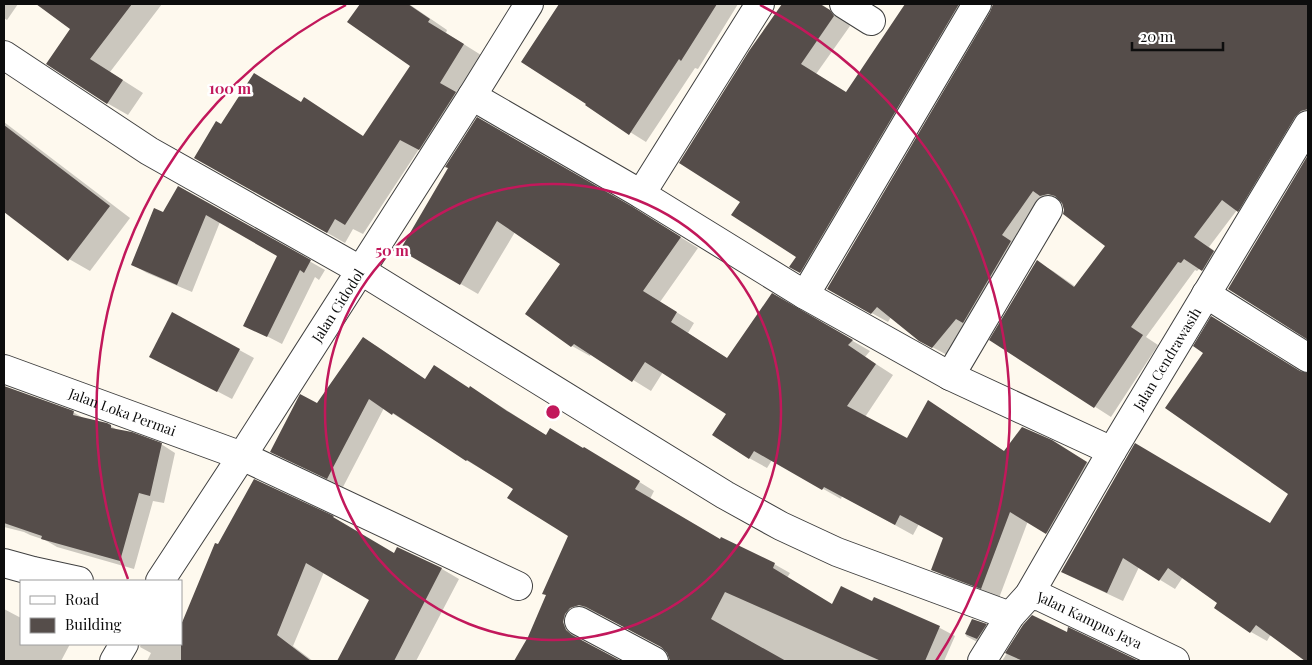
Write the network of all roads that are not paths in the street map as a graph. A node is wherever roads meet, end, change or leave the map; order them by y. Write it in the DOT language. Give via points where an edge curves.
graph roads {
  1 [pos="760,4"];
  2 [pos="844,4"];
  3 [pos="977,4"];
  4 [pos="524,6"];
  5 [pos="871,21"];
  6 [pos="4,55"];
  7 [pos="472,96"];
  8 [pos="1308,124"];
  9 [pos="641,194"];
  10 [pos="1048,210"];
  11 [pos="360,270"];
  12 [pos="1206,294"];
  13 [pos="804,295"];
  14 [pos="1308,358"];
  15 [pos="4,369"];
  16 [pos="950,376"];
  17 [pos="1112,451"];
  18 [pos="242,456"];
  19 [pos="4,563"];
  20 [pos="74,580"];
  21 [pos="161,580"];
  22 [pos="518,586"];
  23 [pos="1030,594"];
  24 [pos="1010,616"];
  25 [pos="578,620"];
  26 [pos="123,645"];
  27 [pos="986,660"];
  28 [pos="114,661"];
  29 [pos="654,661"];
  30 [pos="1176,661"];
  1 -- 9 [label="street"];
  2 -- 5 [label="street"];
  3 -- 13 [label="street"];
  4 -- 7 [label="street, Jalan Cidodol"];
  6 -- 11 [label="street" via="149,151"];
  7 -- 9 [label="street"];
  7 -- 11 [label="street, Jalan Cidodol"];
  8 -- 12 [label="street, Jalan Cendrawasih"];
  9 -- 13 [label="street"];
  10 -- 16 [label="street"];
  11 -- 18 [label="street, Jalan Cidodol"];
  11 -- 24 [label="street" via="725,495 781,526 837,552"];
  12 -- 14 [label="street"];
  12 -- 17 [label="street, Jalan Cendrawasih"];
  13 -- 16 [label="street"];
  15 -- 18 [label="street, Jalan Loka Permai"];
  16 -- 17 [label="street"];
  17 -- 23 [label="street, Jalan Cendrawasih"];
  18 -- 21 [label="street, Jalan Cidodol"];
  18 -- 22 [label="street, Jalan Loka Permai"];
  19 -- 20 [label="street"];
  23 -- 24 [label="street, Jalan Cendrawasih"];
  23 -- 30 [label="street, Jalan Kampus Jaya"];
  24 -- 27 [label="street, Jalan Cendrawasih"];
  25 -- 29 [label="street"];
  26 -- 28 [label="street"];
}
